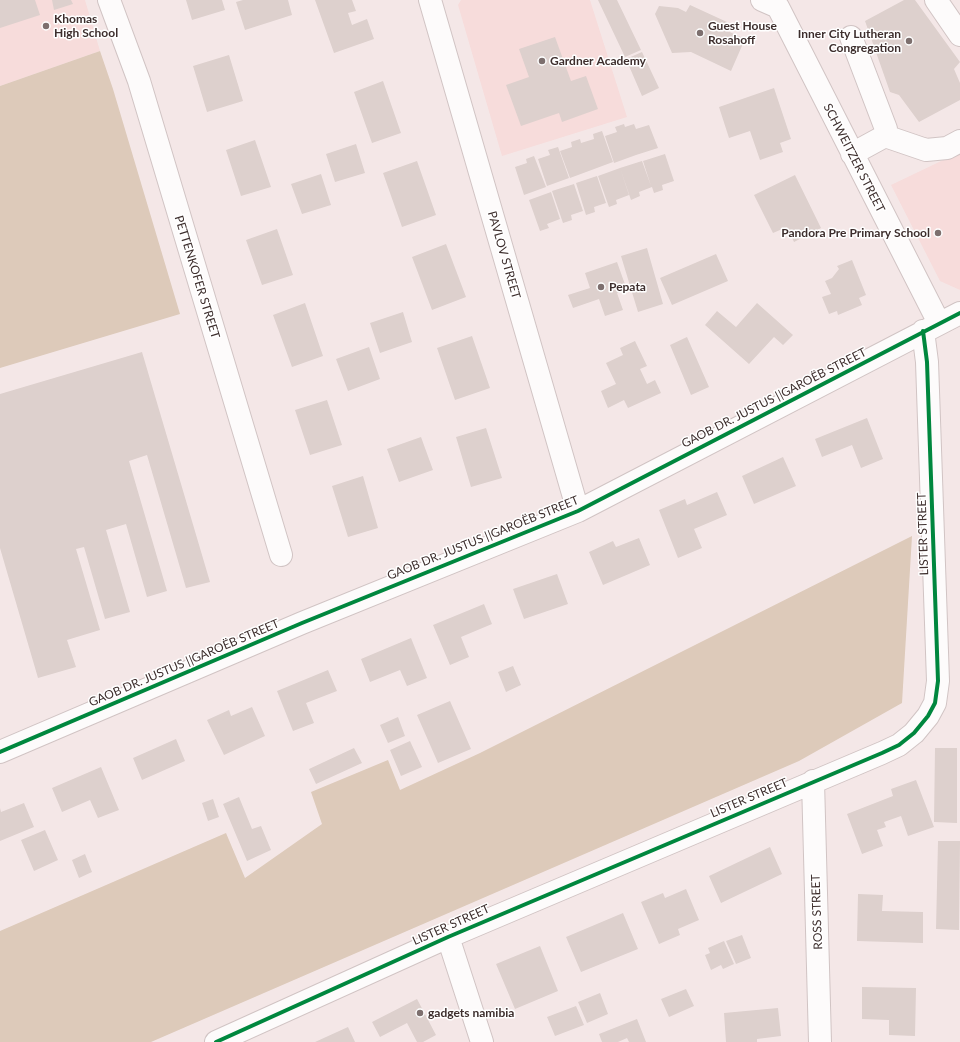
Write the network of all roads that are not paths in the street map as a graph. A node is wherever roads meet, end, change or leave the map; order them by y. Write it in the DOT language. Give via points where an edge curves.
graph roads {
  1 [pos="109,0"];
  2 [pos="430,0"];
  3 [pos="936,0"];
  4 [pos="777,2"];
  5 [pos="960,35"];
  6 [pos="851,37"];
  7 [pos="885,136"];
  8 [pos="960,141"];
  9 [pos="852,154"];
  10 [pos="960,313"];
  11 [pos="931,327"];
  12 [pos="578,511"];
  13 [pos="281,555"];
  14 [pos="0,752"];
  15 [pos="813,781"];
  16 [pos="448,937"];
  17 [pos="216,1042"];
  18 [pos="482,1042"];
  19 [pos="820,1042"];
  1 -- 13 [label="street, PETTENKOFER STREET" via="139,81"];
  2 -- 12 [label="street, PAVLOV STREET"];
  3 -- 5 [label="street"];
  4 -- 9 [label="street, SCHWEITZER STREET"];
  6 -- 7 [label="street" via="886,128"];
  7 -- 8 [label="street" via="926,150 947,148"];
  7 -- 9 [label="street"];
  9 -- 11 [label="street, SCHWEITZER STREET"];
  10 -- 11 [label="street, GAOB DR. JUSTUS ǁGAROËB STREET"];
  11 -- 12 [label="street, GAOB DR. JUSTUS ǁGAROËB STREET"];
  11 -- 15 [label="street, LISTER STREET" via="928,378 938,682 935,703 914,733 899,745"];
  12 -- 14 [label="street, GAOB DR. JUSTUS ǁGAROËB STREET" via="302,623"];
  15 -- 16 [label="street, LISTER STREET"];
  15 -- 19 [label="street, ROSS STREET"];
  16 -- 17 [label="street, LISTER STREET"];
  16 -- 18 [label="street"];
}
